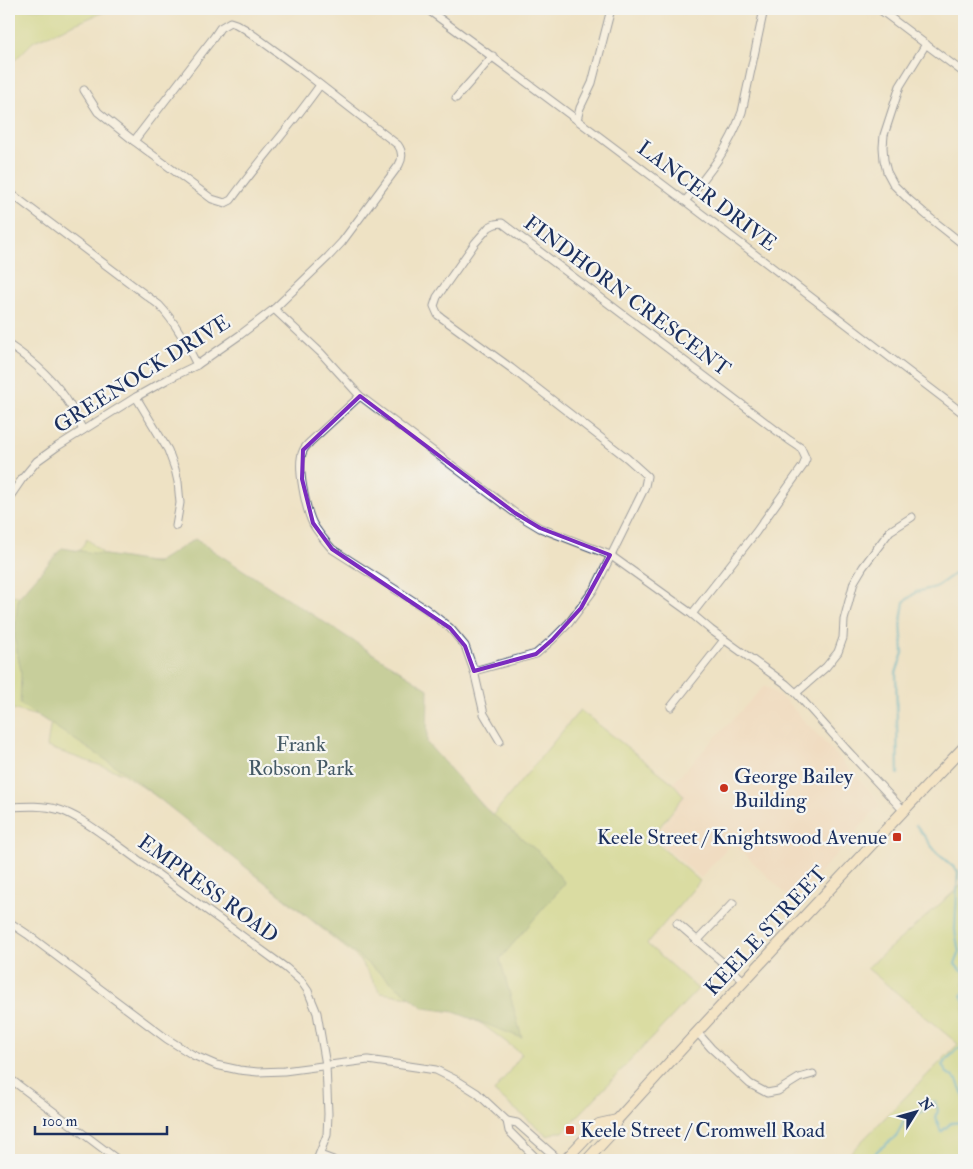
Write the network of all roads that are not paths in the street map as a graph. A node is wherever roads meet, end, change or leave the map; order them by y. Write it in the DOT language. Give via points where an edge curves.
graph roads {
  1 [pos="427,9"];
  2 [pos="611,9"];
  3 [pos="764,9"];
  4 [pos="879,9"];
  5 [pos="926,44"];
  6 [pos="493,56"];
  7 [pos="964,73"];
  8 [pos="320,85"];
  9 [pos="84,90"];
  10 [pos="456,98"];
  11 [pos="577,120"];
  12 [pos="134,141"];
  13 [pos="9,192"];
  14 [pos="685,201"];
  15 [pos="964,245"];
  16 [pos="274,309"];
  17 [pos="9,346"];
  18 [pos="197,365"];
  19 [pos="360,396"];
  20 [pos="136,397"];
  21 [pos="964,414"];
  22 [pos="83,430"];
  23 [pos="9,498"];
  24 [pos="912,517"];
  25 [pos="176,526"];
  26 [pos="610,555"];
  27 [pos="692,614"];
  28 [pos="724,640"];
  29 [pos="474,670"];
  30 [pos="796,693"];
  31 [pos="671,707"];
  32 [pos="500,740"];
  33 [pos="964,747"];
  34 [pos="9,807"];
  35 [pos="904,810"];
  36 [pos="733,902"];
  37 [pos="9,922"];
  38 [pos="676,924"];
  39 [pos="697,941"];
  40 [pos="744,982"];
  41 [pos="697,1032"];
  42 [pos="326,1065"];
  43 [pos="813,1074"];
  44 [pos="9,1078"];
  45 [pos="617,1120"];
  46 [pos="507,1121"];
  47 [pos="319,1158"];
  48 [pos="118,1160"];
  49 [pos="333,1160"];
  50 [pos="538,1160"];
  51 [pos="558,1160"];
  52 [pos="565,1160"];
  53 [pos="587,1160"];
  1 -- 6 [label="street, LANCER DRIVE"];
  2 -- 11 [label="street" via="592,83"];
  3 -- 14 [label="street" via="738,123 721,156"];
  4 -- 5 [label="street"];
  5 -- 7 [label="street"];
  5 -- 15 [label="street" via="900,86 884,135 884,160 894,185 908,200"];
  6 -- 10 [label="street"];
  6 -- 11 [label="street, LANCER DRIVE"];
  8 -- 12 [label="street" via="231,200 225,203 212,199"];
  8 -- 12 [label="street, GREENOCK DRIVE" via="230,22 220,28"];
  8 -- 16 [label="street, GREENOCK DRIVE" via="398,145 402,158 342,242"];
  9 -- 12 [label="street" via="98,112"];
  11 -- 14 [label="street, LANCER DRIVE"];
  13 -- 18 [label="street" via="159,305 184,338"];
  14 -- 21 [label="street, LANCER DRIVE"];
  16 -- 18 [label="street, GREENOCK DRIVE"];
  16 -- 19 [label="street"];
  17 -- 22 [label="street" via="46,374 70,405"];
  18 -- 20 [label="street, GREENOCK DRIVE"];
  19 -- 26 [label="street" via="523,518 540,528"];
  19 -- 29 [label="street" via="303,450 300,460 302,479 313,523 332,549 450,628 465,646"];
  20 -- 22 [label="street, GREENOCK DRIVE"];
  20 -- 25 [label="street" via="168,450 175,469 180,503"];
  22 -- 23 [label="street, GREENOCK DRIVE" via="37,461"];
  24 -- 30 [label="street" via="890,531 863,567 854,582 838,652"];
  26 -- 27 [label="street"];
  26 -- 27 [label="street, FINDHORN CRESCENT" via="642,493 647,476 511,368 438,315 434,306 476,243 488,227 495,224 502,224 802,448 806,459 803,466"];
  26 -- 29 [label="street" via="595,588 569,623 536,654"];
  27 -- 28 [label="street"];
  28 -- 30 [label="street"];
  28 -- 31 [label="street"];
  29 -- 32 [label="street" via="484,714"];
  30 -- 35 [label="street"];
  33 -- 35 [label="main road, KEELE STREET"];
  34 -- 42 [label="street, EMPRESS ROAD" via="43,806 80,819 286,968 308,991 317,1013"];
  35 -- 40 [label="main road, KEELE STREET"];
  36 -- 39 [label="street"];
  37 -- 42 [label="street" via="193,1055 216,1065 258,1072"];
  38 -- 39 [label="street"];
  39 -- 40 [label="street"];
  40 -- 41 [label="main road, KEELE STREET"];
  41 -- 43 [label="street" via="750,1084 767,1093 778,1092 799,1078"];
  41 -- 45 [label="main road, KEELE STREET"];
  42 -- 46 [label="street" via="368,1060 436,1070 477,1093"];
  42 -- 47 [label="street, EMPRESS ROAD" via="327,1135"];
  44 -- 48 [label="street"];
  45 -- 52 [label="main road, KEELE STREET" via="599,1124"];
  45 -- 53 [label="main road, KEELE STREET" via="610,1135"];
  46 -- 50 [label="street" via="509,1131"];
  46 -- 51 [label="street" via="517,1123"];
  47 -- 49 [label="street"];
}
